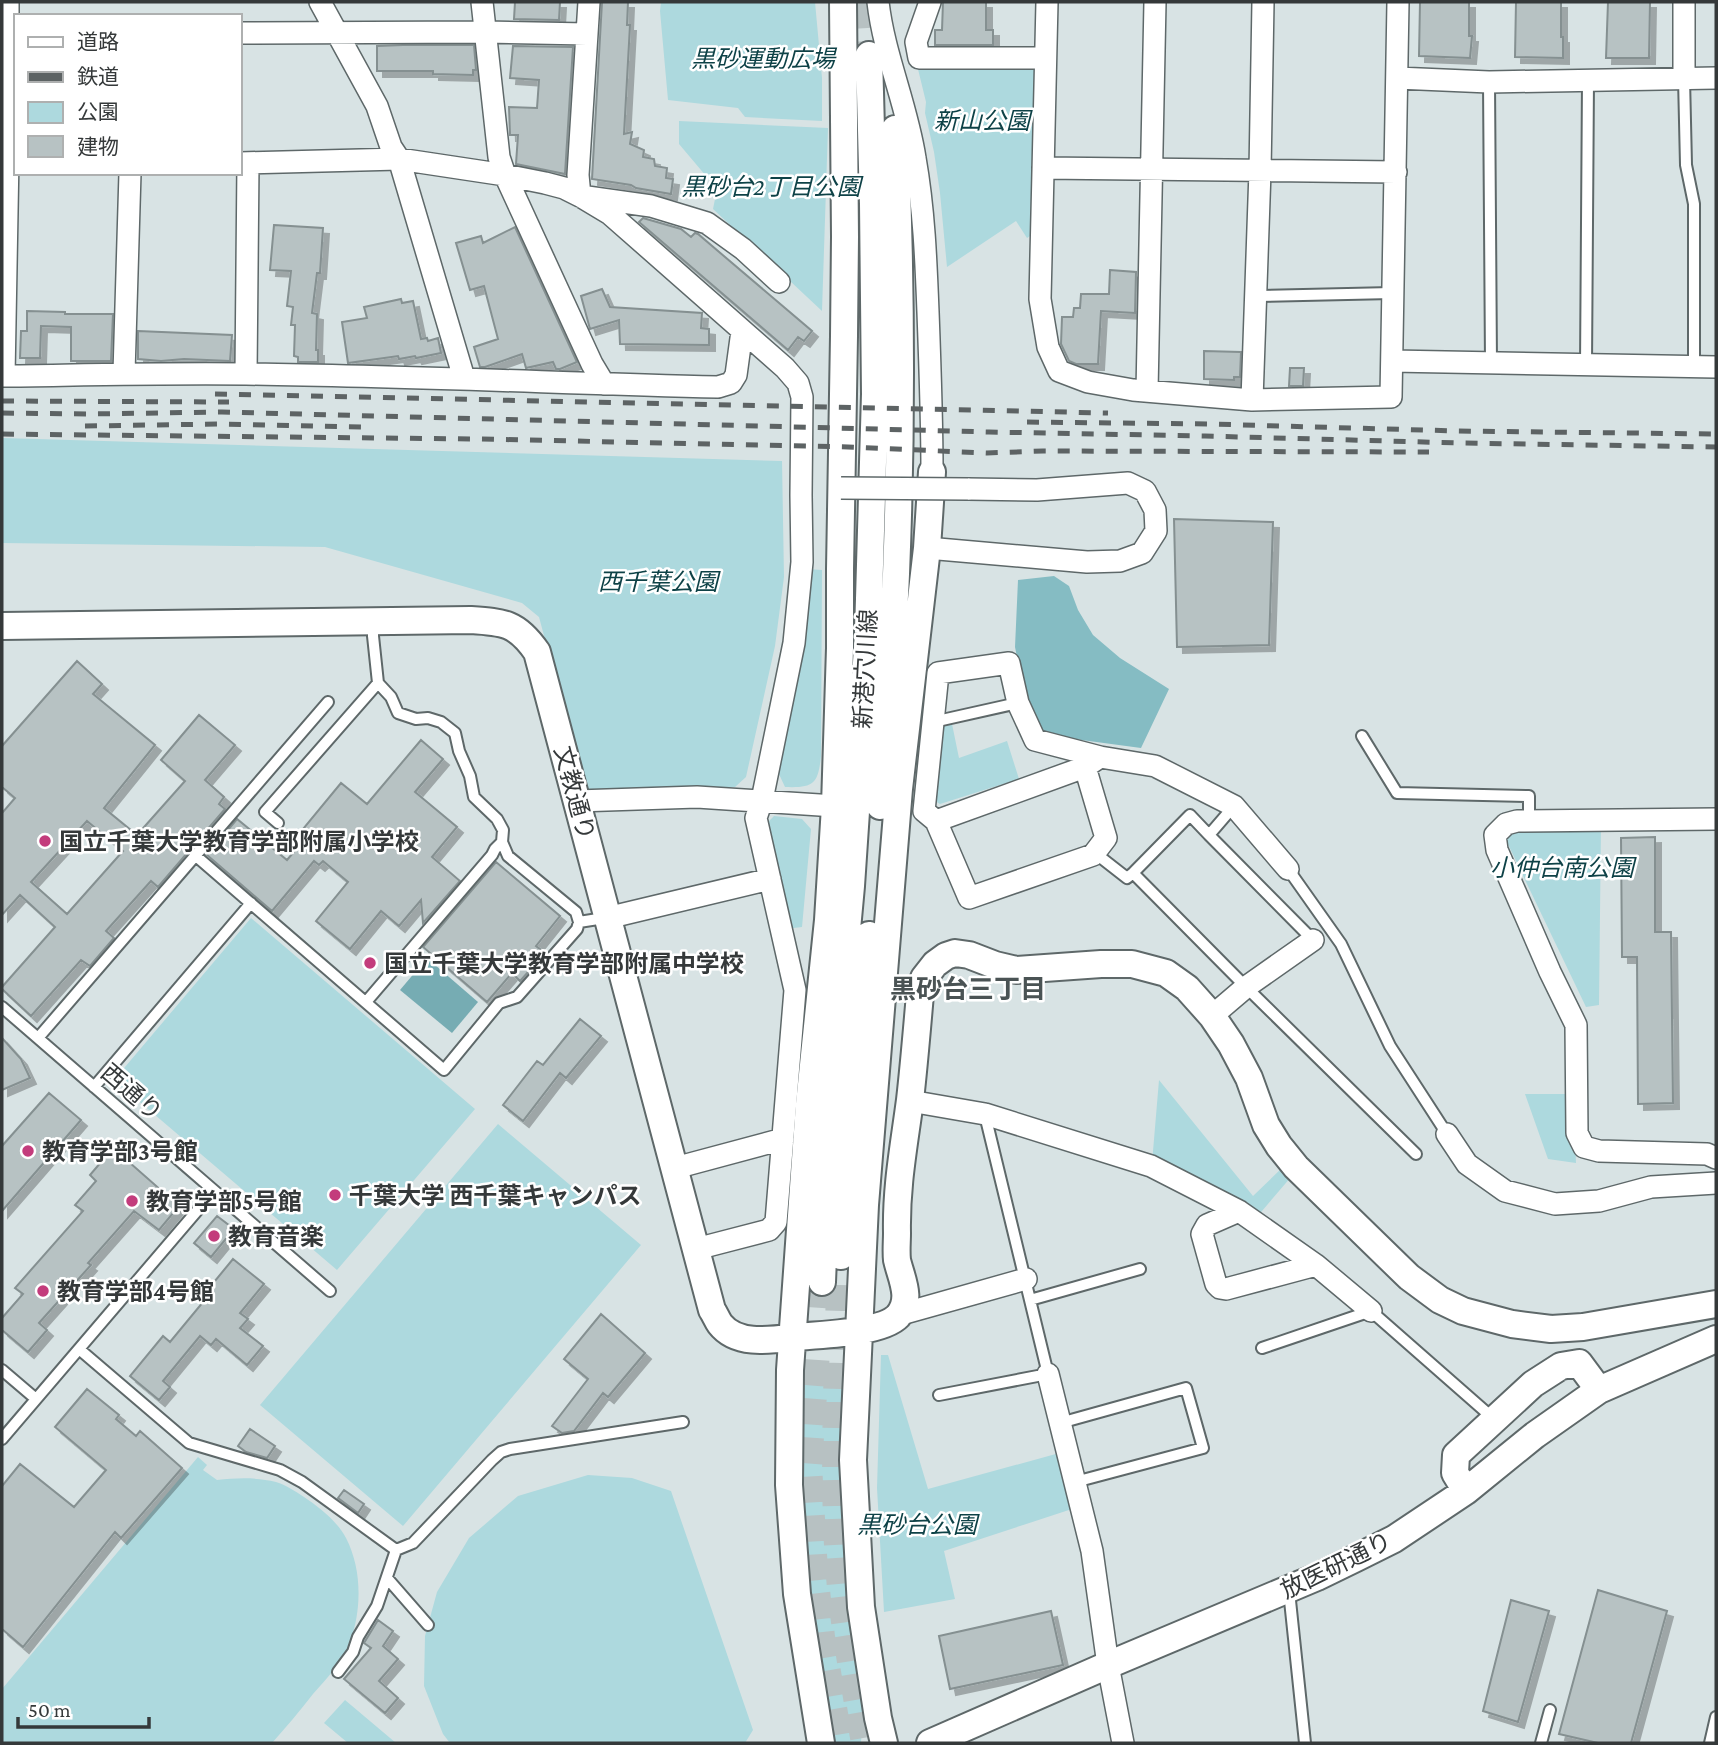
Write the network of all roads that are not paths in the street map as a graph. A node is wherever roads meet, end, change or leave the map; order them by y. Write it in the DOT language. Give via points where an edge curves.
graph roads {
  1 [pos="8,2"];
  2 [pos="320,2"];
  3 [pos="482,2"];
  4 [pos="589,2"];
  5 [pos="843,2"];
  6 [pos="878,2"];
  7 [pos="930,2"];
  8 [pos="1047,2"];
  9 [pos="1155,2"];
  10 [pos="1263,2"];
  11 [pos="1398,2"];
  12 [pos="1684,2"];
  13 [pos="9,31"];
  14 [pos="337,32"];
  15 [pos="486,32"];
  16 [pos="242,33"];
  17 [pos="587,34"];
  18 [pos="869,55"];
  19 [pos="1045,58"];
  20 [pos="1397,78"];
  21 [pos="1684,78"];
  22 [pos="1716,78"];
  23 [pos="1588,80"];
  24 [pos="1489,82"];
  25 [pos="895,130"];
  26 [pos="9,157"];
  27 [pos="399,159"];
  28 [pos="244,163"];
  29 [pos="1044,168"];
  30 [pos="1151,168"];
  31 [pos="1260,171"];
  32 [pos="1396,172"];
  33 [pos="130,175"];
  34 [pos="505,175"];
  35 [pos="580,196"];
  36 [pos="779,282"];
  37 [pos="1392,293"];
  38 [pos="1255,296"];
  39 [pos="742,331"];
  40 [pos="1392,361"];
  41 [pos="1491,363"];
  42 [pos="1586,366"];
  43 [pos="1694,367"];
  44 [pos="1716,367"];
  45 [pos="124,373"];
  46 [pos="246,374"];
  47 [pos="3,376"];
  48 [pos="464,378"];
  49 [pos="604,384"];
  50 [pos="1147,391"];
  51 [pos="1252,400"];
  52 [pos="932,472"];
  53 [pos="841,488"];
  54 [pos="927,548"];
  55 [pos="374,621"];
  56 [pos="2,626"];
  57 [pos="378,683"];
  58 [pos="328,702"];
  59 [pos="1018,703"];
  60 [pos="933,722"];
  61 [pos="320,731"];
  62 [pos="1362,736"];
  63 [pos="1093,762"];
  64 [pos="762,800"];
  65 [pos="577,801"];
  66 [pos="835,806"];
  67 [pos="1234,806"];
  68 [pos="1716,819"];
  69 [pos="936,821"];
  70 [pos="1529,821"];
  71 [pos="278,823"];
  72 [pos="1209,835"];
  73 [pos="502,842"];
  74 [pos="1095,853"];
  75 [pos="196,856"];
  76 [pos="1288,869"];
  77 [pos="1133,873"];
  78 [pos="770,879"];
  79 [pos="251,903"];
  80 [pos="602,918"];
  81 [pos="579,922"];
  82 [pos="1313,940"];
  83 [pos="1246,987"];
  84 [pos="366,1002"];
  85 [pos="2,1007"];
  86 [pos="1212,1016"];
  87 [pos="38,1038"];
  88 [pos="94,1087"];
  89 [pos="910,1101"];
  90 [pos="985,1114"];
  91 [pos="1447,1134"];
  92 [pos="783,1139"];
  93 [pos="1416,1154"];
  94 [pos="1716,1158"];
  95 [pos="675,1168"];
  96 [pos="1716,1183"];
  97 [pos="214,1191"];
  98 [pos="1239,1211"];
  99 [pos="696,1249"];
  100 [pos="1316,1265"];
  101 [pos="1140,1269"];
  102 [pos="1028,1290"];
  103 [pos="330,1291"];
  104 [pos="1716,1304"];
  105 [pos="1371,1311"];
  106 [pos="898,1315"];
  107 [pos="858,1331"];
  108 [pos="791,1338"];
  109 [pos="1716,1339"];
  110 [pos="1262,1348"];
  111 [pos="79,1349"];
  112 [pos="2,1370"];
  113 [pos="1048,1374"];
  114 [pos="1598,1390"];
  115 [pos="939,1395"];
  116 [pos="36,1399"];
  117 [pos="1494,1419"];
  118 [pos="683,1422"];
  119 [pos="1060,1423"];
  120 [pos="2,1439"];
  121 [pos="1075,1482"];
  122 [pos="1466,1490"];
  123 [pos="397,1550"];
  124 [pos="387,1578"];
  125 [pos="1289,1588"];
  126 [pos="428,1625"];
  127 [pos="1108,1665"];
  128 [pos="338,1672"];
  129 [pos="1550,1710"];
  130 [pos="1716,1717"];
  131 [pos="821,1743"];
  132 [pos="884,1743"];
  133 [pos="930,1743"];
  134 [pos="1123,1743"];
  135 [pos="1305,1743"];
  136 [pos="1541,1743"];
  137 [pos="1710,1743"];
  1 -- 13 [label="street"];
  2 -- 14 [label="street"];
  3 -- 15 [label="street"];
  4 -- 17 [label="street"];
  5 -- 53 [label="street"];
  6 -- 52 [label="street" via="915,157 923,219"];
  7 -- 19 [label="street" via="916,42 919,58"];
  8 -- 19 [label="street"];
  9 -- 30 [label="street"];
  10 -- 31 [label="street"];
  11 -- 20 [label="street"];
  12 -- 21 [label="street"];
  13 -- 26 [label="street"];
  14 -- 15 [label="street"];
  14 -- 16 [label="street"];
  14 -- 27 [label="street"];
  15 -- 17 [label="street"];
  15 -- 34 [label="street" via="499,157"];
  17 -- 35 [label="street"];
  18 -- 25 [label="street, 新港穴川線" via="875,394 868,633 828,1135 830,1283 876,877 896,575 899,233"];
  19 -- 29 [label="street"];
  20 -- 24 [label="street"];
  20 -- 32 [label="street"];
  21 -- 22 [label="street"];
  21 -- 23 [label="street"];
  21 -- 43 [label="lane" via="1686,165 1694,204"];
  23 -- 24 [label="street"];
  23 -- 42 [label="lane"];
  24 -- 41 [label="lane"];
  26 -- 47 [label="street"];
  27 -- 28 [label="street"];
  27 -- 34 [label="street"];
  27 -- 48 [label="street"];
  28 -- 46 [label="street"];
  29 -- 30 [label="street"];
  29 -- 50 [label="street" via="1040,299 1048,347 1059,371 1088,382"];
  30 -- 31 [label="street"];
  30 -- 50 [label="street"];
  31 -- 32 [label="street"];
  31 -- 38 [label="street"];
  32 -- 37 [label="street"];
  33 -- 45 [label="street"];
  34 -- 35 [label="street"];
  34 -- 49 [label="street"];
  35 -- 36 [label="street" via="651,206 707,223"];
  35 -- 39 [label="street" via="610,214"];
  37 -- 38 [label="lane"];
  37 -- 40 [label="street"];
  38 -- 51 [label="street"];
  39 -- 49 [label="street" via="731,383 718,387"];
  39 -- 64 [label="street" via="799,383 802,397 802,562 794,643"];
  40 -- 41 [label="street"];
  40 -- 51 [label="street" via="1391,397"];
  41 -- 42 [label="street"];
  42 -- 43 [label="street"];
  43 -- 44 [label="street"];
  45 -- 46 [label="street"];
  45 -- 47 [label="street"];
  46 -- 48 [label="street"];
  48 -- 49 [label="street"];
  50 -- 51 [label="street"];
  52 -- 54 [label="street"];
  53 -- 54 [label="street, bridge" via="1037,490 1128,483 1145,491 1154,510 1156,531 1142,553 1120,562"];
  53 -- 66 [label="street"];
  54 -- 107 [label="street" via="898,802"];
  55 -- 56 [label="street, 文教通り"];
  55 -- 57 [label="lane"];
  55 -- 65 [label="street, 文教通り" via="492,621 526,636 537,652"];
  57 -- 61 [label="lane"];
  57 -- 73 [label="lane" via="398,713 441,722 455,733 474,797 497,819 503,830"];
  58 -- 61 [label="lane"];
  59 -- 60 [label="lane"];
  59 -- 60 [label="street" via="1009,663 938,673"];
  59 -- 63 [label="street" via="1035,740"];
  60 -- 69 [label="street" via="924,811"];
  61 -- 71 [label="lane" via="265,812"];
  61 -- 75 [label="lane"];
  62 -- 70 [label="lane" via="1397,793 1529,796"];
  63 -- 67 [label="street" via="1155,766"];
  63 -- 69 [label="street"];
  63 -- 74 [label="street" via="1106,838"];
  64 -- 65 [label="street"];
  64 -- 66 [label="street"];
  64 -- 78 [label="street" via="756,818"];
  65 -- 80 [label="street, 文教通り"];
  66 -- 108 [label="street"];
  67 -- 72 [label="lane"];
  67 -- 76 [label="street"];
  68 -- 70 [label="street"];
  69 -- 74 [label="street" via="969,898"];
  70 -- 94 [label="street" via="1506,824 1495,835 1497,849 1576,1025 1577,1133 1584,1147"];
  72 -- 77 [label="lane" via="1190,815"];
  72 -- 82 [label="lane"];
  73 -- 81 [label="lane" via="508,856 576,912"];
  73 -- 84 [label="lane"];
  74 -- 77 [label="lane" via="1127,878"];
  75 -- 79 [label="lane"];
  75 -- 87 [label="lane"];
  76 -- 91 [label="lane" via="1341,944 1390,1046"];
  77 -- 83 [label="lane"];
  78 -- 80 [label="street"];
  78 -- 92 [label="street" via="794,990"];
  79 -- 84 [label="lane"];
  79 -- 88 [label="lane"];
  80 -- 81 [label="lane"];
  80 -- 95 [label="street, 文教通り"];
  81 -- 84 [label="lane" via="517,997 499,1003 444,1070"];
  82 -- 83 [label="street"];
  83 -- 86 [label="street"];
  83 -- 93 [label="lane"];
  85 -- 87 [label="lane, 西通り"];
  86 -- 89 [label="street" via="1187,988 1166,974 1132,964 1016,970 955,953 935,964 923,978"];
  86 -- 104 [label="street" via="1249,1078 1279,1146 1409,1277 1440,1300 1500,1321 1551,1329"];
  87 -- 88 [label="lane, 西通り"];
  88 -- 97 [label="lane, 西通り"];
  89 -- 90 [label="street"];
  89 -- 106 [label="street" via="896,1211 897,1258 906,1293"];
  90 -- 98 [label="street" via="1151,1166"];
  90 -- 102 [label="lane"];
  91 -- 96 [label="street" via="1467,1164 1505,1191 1555,1204 1599,1201 1651,1187"];
  92 -- 95 [label="street"];
  92 -- 99 [label="street" via="776,1222 769,1230"];
  95 -- 99 [label="street, 文教通り"];
  97 -- 103 [label="lane, 西通り"];
  97 -- 111 [label="lane"];
  98 -- 100 [label="street"];
  98 -- 100 [label="street" via="1207,1225 1202,1234 1220,1288"];
  99 -- 108 [label="street, 文教通り" via="720,1324 738,1337"];
  100 -- 105 [label="street"];
  101 -- 102 [label="lane"];
  102 -- 106 [label="street"];
  102 -- 113 [label="lane"];
  105 -- 110 [label="lane"];
  105 -- 117 [label="lane"];
  106 -- 107 [label="street, 文教通り" via="888,1323"];
  107 -- 108 [label="street, 文教通り"];
  107 -- 132 [label="street" via="853,1460 861,1607"];
  108 -- 131 [label="street" via="789,1485 797,1594"];
  109 -- 114 [label="street, 放医研通り"];
  111 -- 116 [label="lane"];
  111 -- 123 [label="lane" via="189,1443 291,1476"];
  112 -- 116 [label="lane"];
  113 -- 115 [label="lane"];
  113 -- 119 [label="street"];
  114 -- 117 [label="street" via="1579,1363 1561,1366"];
  114 -- 122 [label="street, 放医研通り"];
  116 -- 120 [label="lane"];
  117 -- 122 [label="street" via="1456,1455 1455,1473"];
  118 -- 123 [label="lane" via="501,1452 413,1543"];
  119 -- 121 [label="street"];
  119 -- 121 [label="lane" via="1186,1388 1203,1448"];
  121 -- 127 [label="street" via="1092,1551"];
  122 -- 125 [label="street, 放医研通り" via="1394,1539"];
  123 -- 124 [label="lane"];
  124 -- 126 [label="lane"];
  124 -- 128 [label="lane" via="377,1606"];
  125 -- 127 [label="street, 放医研通り"];
  125 -- 135 [label="lane"];
  127 -- 133 [label="street, 放医研通り"];
  127 -- 134 [label="street"];
  129 -- 136 [label="lane"];
  130 -- 137 [label="lane"];
}
